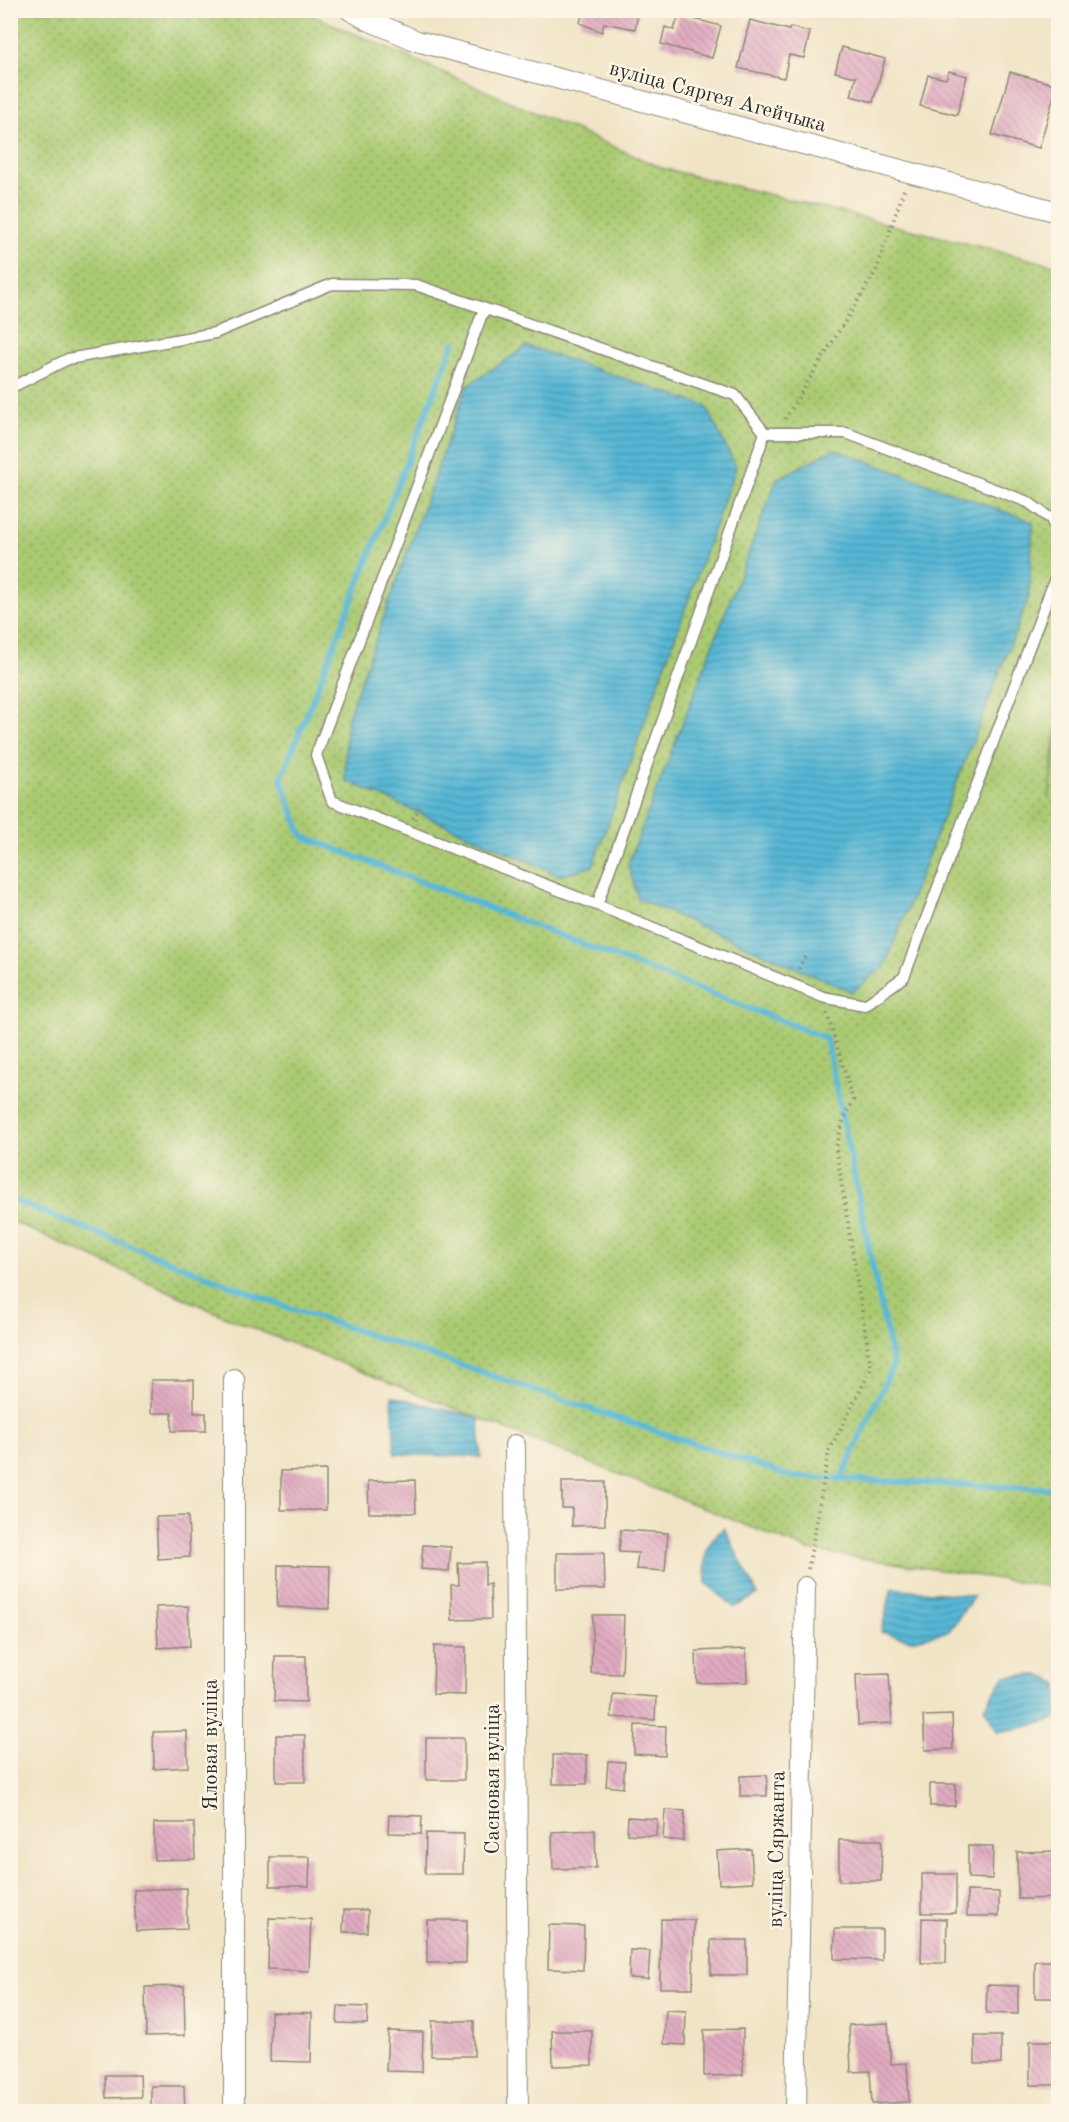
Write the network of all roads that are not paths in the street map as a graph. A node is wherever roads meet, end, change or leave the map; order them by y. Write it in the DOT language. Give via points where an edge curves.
graph roads {
  1 [pos="350,10"];
  2 [pos="372,15"];
  3 [pos="1059,212"];
  4 [pos="484,309"];
  5 [pos="10,388"];
  6 [pos="765,433"];
  7 [pos="1059,535"];
  8 [pos="1059,571"];
  9 [pos="597,904"];
  10 [pos="234,1379"];
  11 [pos="515,1446"];
  12 [pos="805,1587"];
  13 [pos="234,2112"];
  14 [pos="518,2112"];
  15 [pos="796,2112"];
  1 -- 2 [label="street, вуліца Сяргея Агейчыка"];
  2 -- 3 [label="street, вуліца Сяргея Агейчыка" via="417,41"];
  4 -- 5 [label="lane" via="416,285 332,284 215,333 68,359"];
  4 -- 6 [label="lane" via="735,395"];
  4 -- 9 [label="lane" via="315,755 332,801"];
  6 -- 7 [label="lane" via="846,433 1028,502 1051,519"];
  6 -- 9 [label="lane"];
  8 -- 9 [label="lane" via="904,977 865,1005 823,998"];
  10 -- 13 [label="street, Яловая вуліца"];
  11 -- 14 [label="street, Сасновая вуліца"];
  12 -- 15 [label="street, вуліца Сяржанта"];
}
